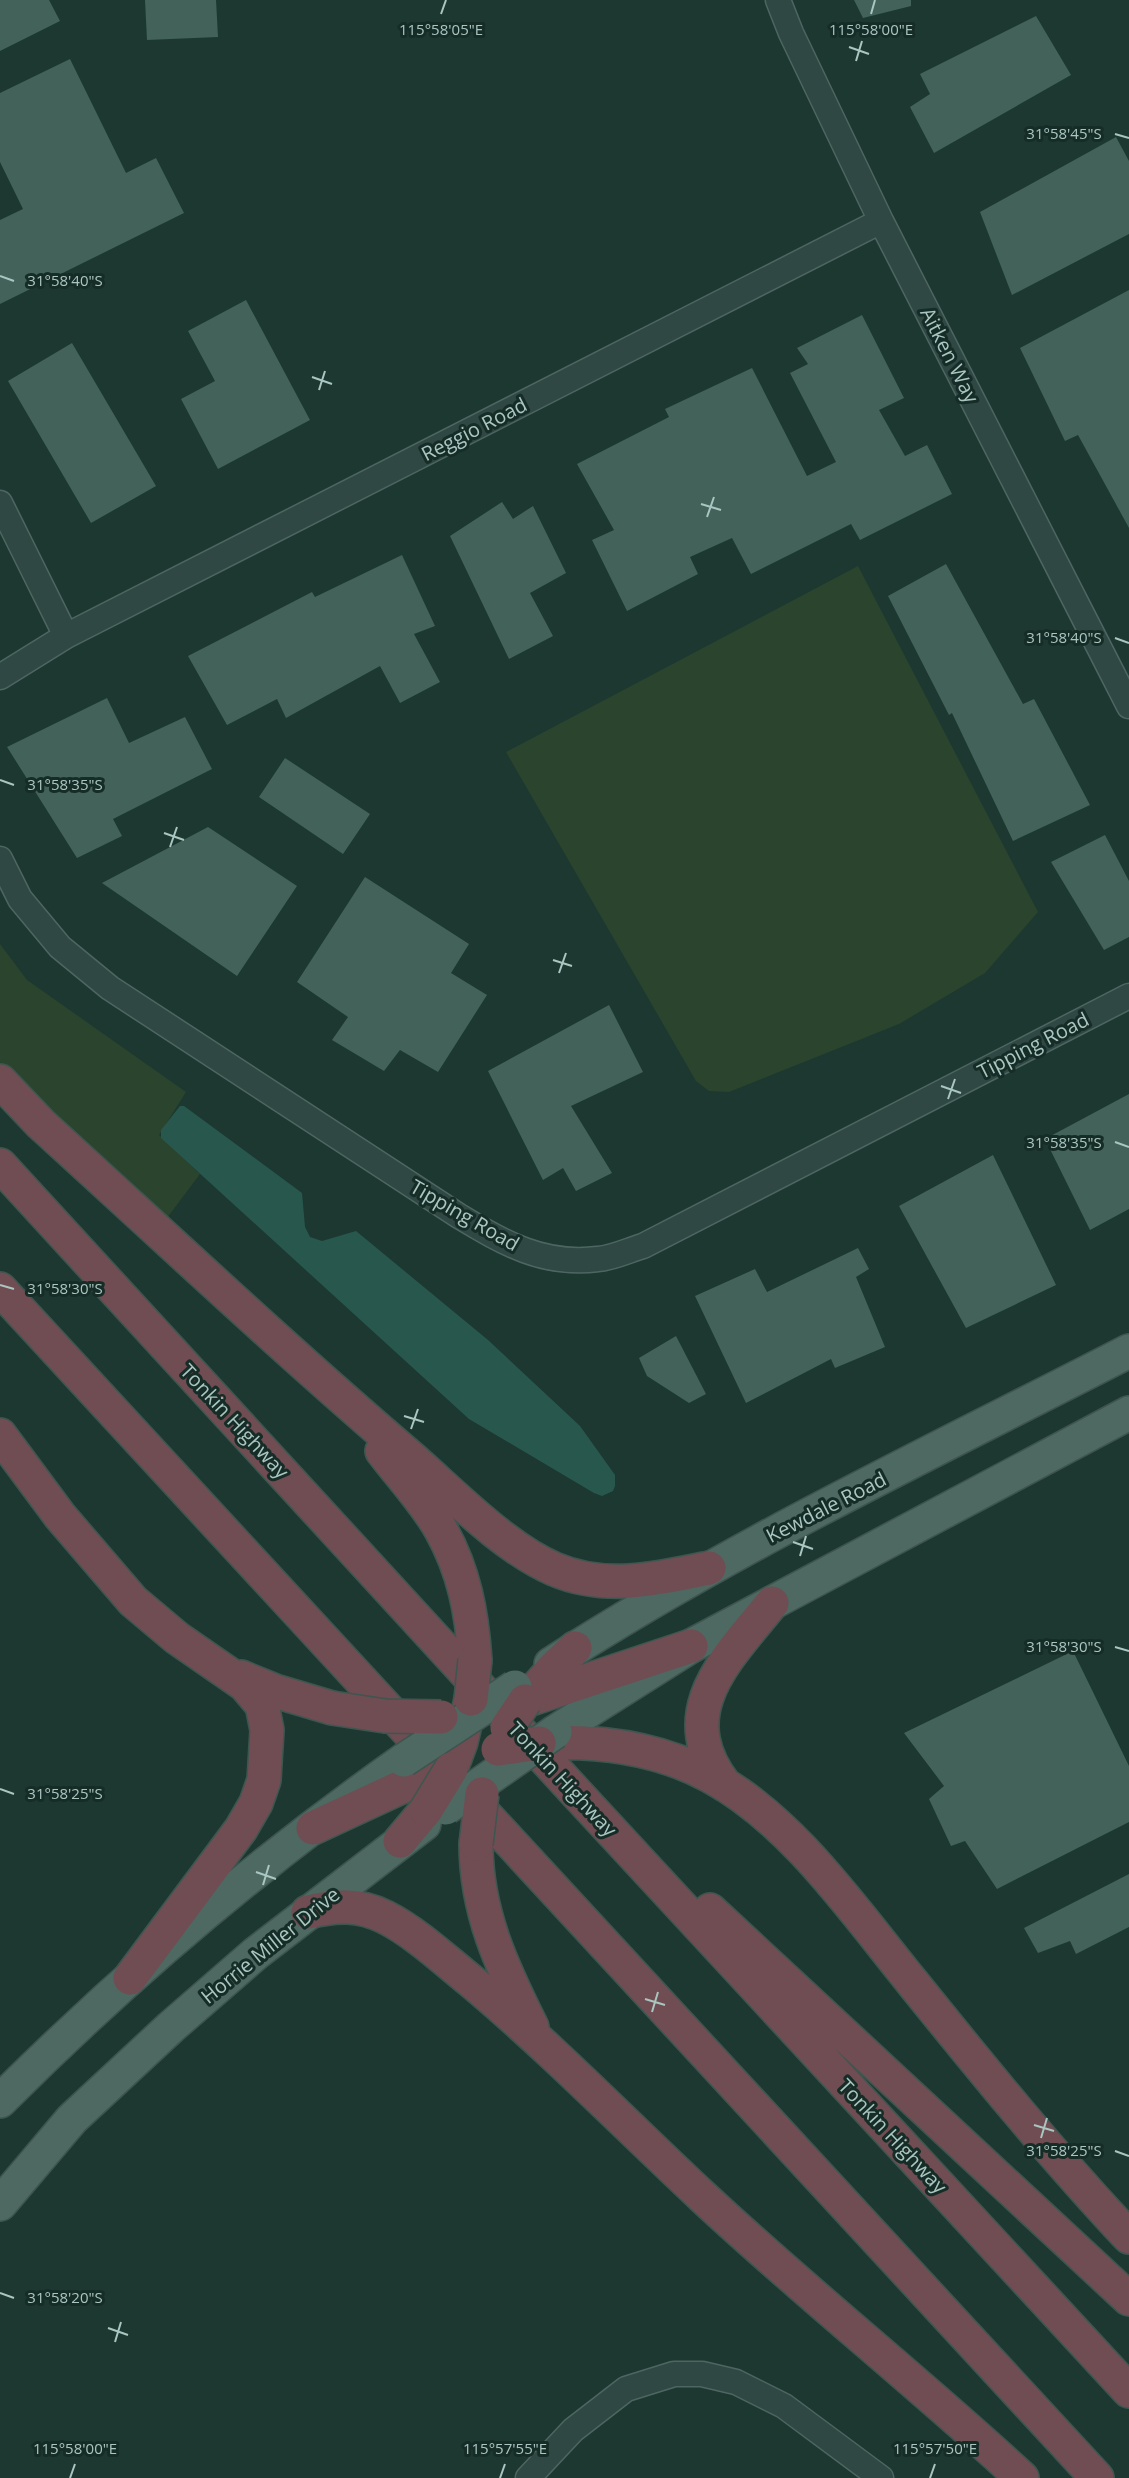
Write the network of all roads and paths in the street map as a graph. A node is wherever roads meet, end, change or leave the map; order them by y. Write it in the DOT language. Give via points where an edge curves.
graph roads {
  1 [pos="778,0"];
  2 [pos="881,221"];
  3 [pos="0,503"];
  4 [pos="66,636"];
  5 [pos="0,676"];
  6 [pos="1129,706"];
  7 [pos="0,859"];
  8 [pos="1129,996"];
  9 [pos="0,1081"];
  10 [pos="0,1165"];
  11 [pos="0,1289"];
  12 [pos="1129,1351"];
  13 [pos="343,1399"];
  14 [pos="1129,1413"];
  15 [pos="0,1435"];
  16 [pos="709,1568"];
  17 [pos="772,1603"];
  18 [pos="690,1646"];
  19 [pos="575,1648"];
  20 [pos="223,1668"];
  21 [pos="536,1689"];
  22 [pos="471,1714"];
  23 [pos="582,1731"];
  24 [pos="539,1743"];
  25 [pos="452,1764"];
  26 [pos="492,1764"];
  27 [pos="559,1775"];
  28 [pos="396,1778"];
  29 [pos="725,1785"];
  30 [pos="429,1814"];
  31 [pos="313,1828"];
  32 [pos="400,1841"];
  33 [pos="308,1912"];
  34 [pos="130,1978"];
  35 [pos="539,2039"];
  36 [pos="0,2101"];
  37 [pos="0,2204"];
  38 [pos="1129,2237"];
  39 [pos="1129,2299"];
  40 [pos="1129,2391"];
  41 [pos="528,2478"];
  42 [pos="881,2478"];
  43 [pos="1022,2478"];
  44 [pos="1097,2478"];
  1 -- 2 [label="street, Aitken Way"];
  2 -- 4 [label="street, Reggio Road"];
  2 -- 6 [label="street, Aitken Way"];
  3 -- 4 [label="street"];
  4 -- 5 [label="street"];
  7 -- 8 [label="street, Tipping Road" via="20,899 60,947 110,988 459,1216 504,1242 552,1260 599,1259 643,1246"];
  9 -- 13 [label="highway" via="41,1124"];
  10 -- 27 [label="highway, Tonkin Highway"];
  11 -- 44 [label="highway"];
  12 -- 16 [label="main road, Kewdale Road"];
  13 -- 16 [label="highway" via="520,1551 555,1569 591,1580 621,1582 650,1581"];
  13 -- 22 [label="highway, bridge" via="440,1528 455,1559 470,1611 475,1660"];
  14 -- 17 [label="main road"];
  15 -- 20 [label="highway" via="60,1516 133,1601 177,1638"];
  16 -- 19 [label="main road, Kewdale Road"];
  17 -- 18 [label="main road"];
  17 -- 29 [label="highway" via="718,1669 705,1700 705,1752"];
  18 -- 21 [label="highway"];
  18 -- 23 [label="main road"];
  19 -- 21 [label="highway"];
  20 -- 22 [label="highway, bridge" via="275,1691 356,1713 414,1718"];
  20 -- 34 [label="highway" via="262,1705 267,1730 264,1780 241,1829"];
  21 -- 22 [label="highway, bridge"];
  21 -- 26 [label="highway, bridge" via="507,1728"];
  22 -- 25 [label="highway"];
  22 -- 28 [label="main road, bridge"];
  23 -- 24 [label="main road, bridge"];
  23 -- 29 [label="highway" via="659,1755"];
  24 -- 26 [label="highway, bridge"];
  25 -- 26 [label="highway"];
  25 -- 28 [label="highway"];
  25 -- 30 [label="highway, bridge"];
  26 -- 30 [label="main road, bridge"];
  26 -- 35 [label="highway, bridge" via="482,1794 476,1844 480,1900 496,1952"];
  27 -- 39 [label="highway" via="780,1973"];
  27 -- 40 [label="highway, Tonkin Highway"];
  28 -- 31 [label="highway"];
  29 -- 38 [label="highway" via="769,1817 808,1857 984,2071"];
  30 -- 32 [label="highway"];
  31 -- 34 [label="main road"];
  32 -- 33 [label="main road, Horrie Miller Drive"];
  33 -- 35 [label="highway" via="351,1906 387,1918 438,1954"];
  33 -- 37 [label="main road, Horrie Miller Drive" via="171,2027 72,2119"];
  34 -- 36 [label="main road"];
  35 -- 43 [label="highway" via="705,2198"];
  41 -- 42 [label="street" via="573,2430 626,2390 674,2374 702,2374 736,2382 784,2406"];
}
